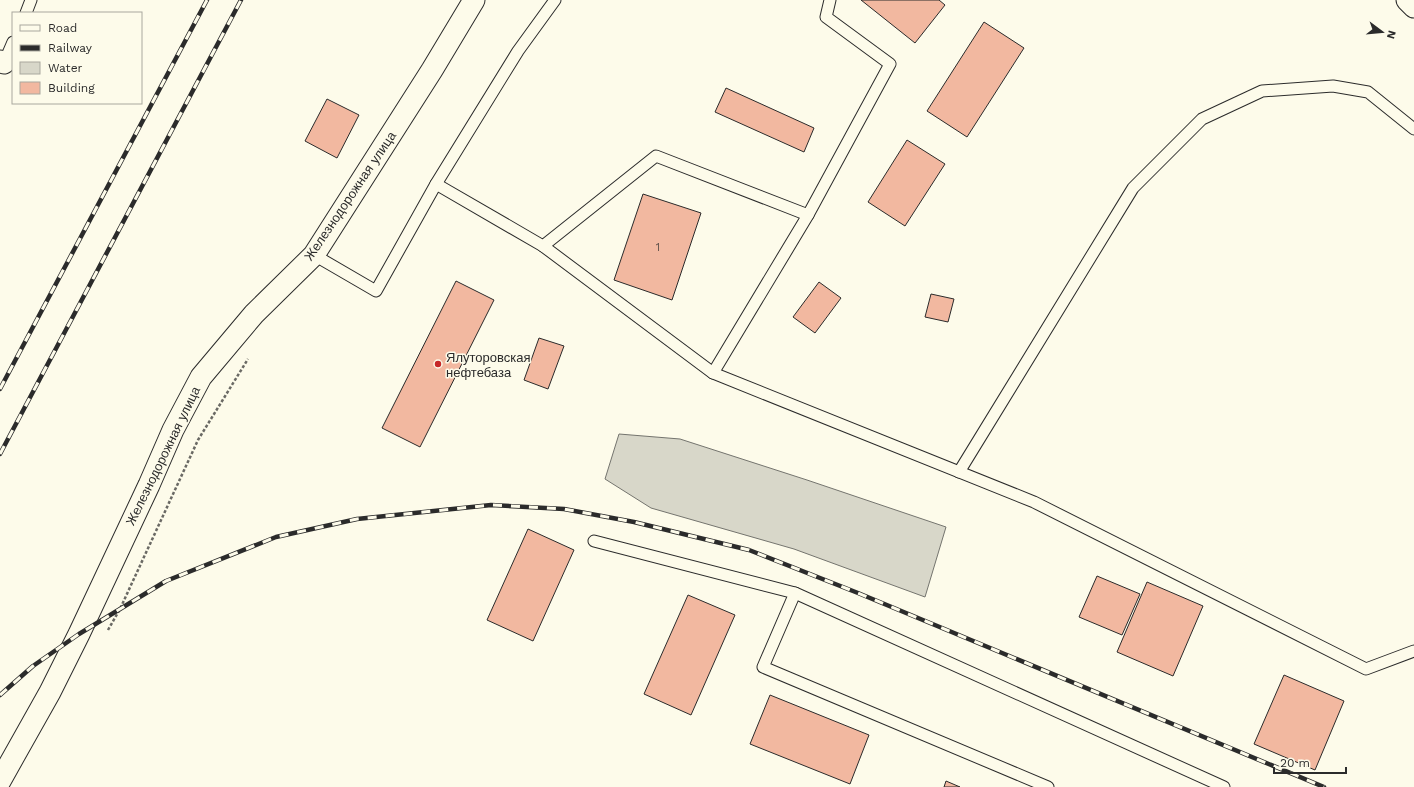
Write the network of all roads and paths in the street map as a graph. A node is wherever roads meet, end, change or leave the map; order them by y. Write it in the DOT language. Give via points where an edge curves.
graph roads {
  1 [pos="31,0"];
  2 [pos="474,0"];
  3 [pos="554,0"];
  4 [pos="830,0"];
  5 [pos="1406,0"];
  6 [pos="1414,7"];
  7 [pos="26,12"];
  8 [pos="12,44"];
  9 [pos="2,62"];
  10 [pos="1414,129"];
  11 [pos="436,184"];
  12 [pos="808,215"];
  13 [pos="543,246"];
  14 [pos="314,255"];
  15 [pos="252,353"];
  16 [pos="713,373"];
  17 [pos="959,472"];
  18 [pos="594,541"];
  19 [pos="795,593"];
  20 [pos="104,636"];
  21 [pos="1414,651"];
  22 [pos="0,781"];
  23 [pos="1048,787"];
  24 [pos="1224,787"];
  1 -- 7 [label="lane"];
  2 -- 14 [label="street, Железнодорожная улица"];
  3 -- 11 [label="lane" via="518,51"];
  4 -- 12 [label="lane" via="826,17 890,64"];
  5 -- 6 [label="street"];
  8 -- 9 [label="lane"];
  10 -- 17 [label="lane" via="1368,92 1333,86 1262,91 1202,119 1133,188"];
  11 -- 13 [label="lane"];
  11 -- 14 [label="lane" via="376,291"];
  12 -- 13 [label="lane" via="656,156"];
  12 -- 16 [label="lane"];
  13 -- 16 [label="lane"];
  14 -- 22 [label="street, Железнодорожная улица" via="254,314 201,378 173,430 79,634"];
  15 -- 20 [label="path" via="198,440 120,609"];
  16 -- 17 [label="lane"];
  17 -- 21 [label="lane" via="1034,502 1366,669"];
  18 -- 19 [label="lane"];
  19 -- 23 [label="lane" via="763,667"];
  19 -- 24 [label="lane"];
}
